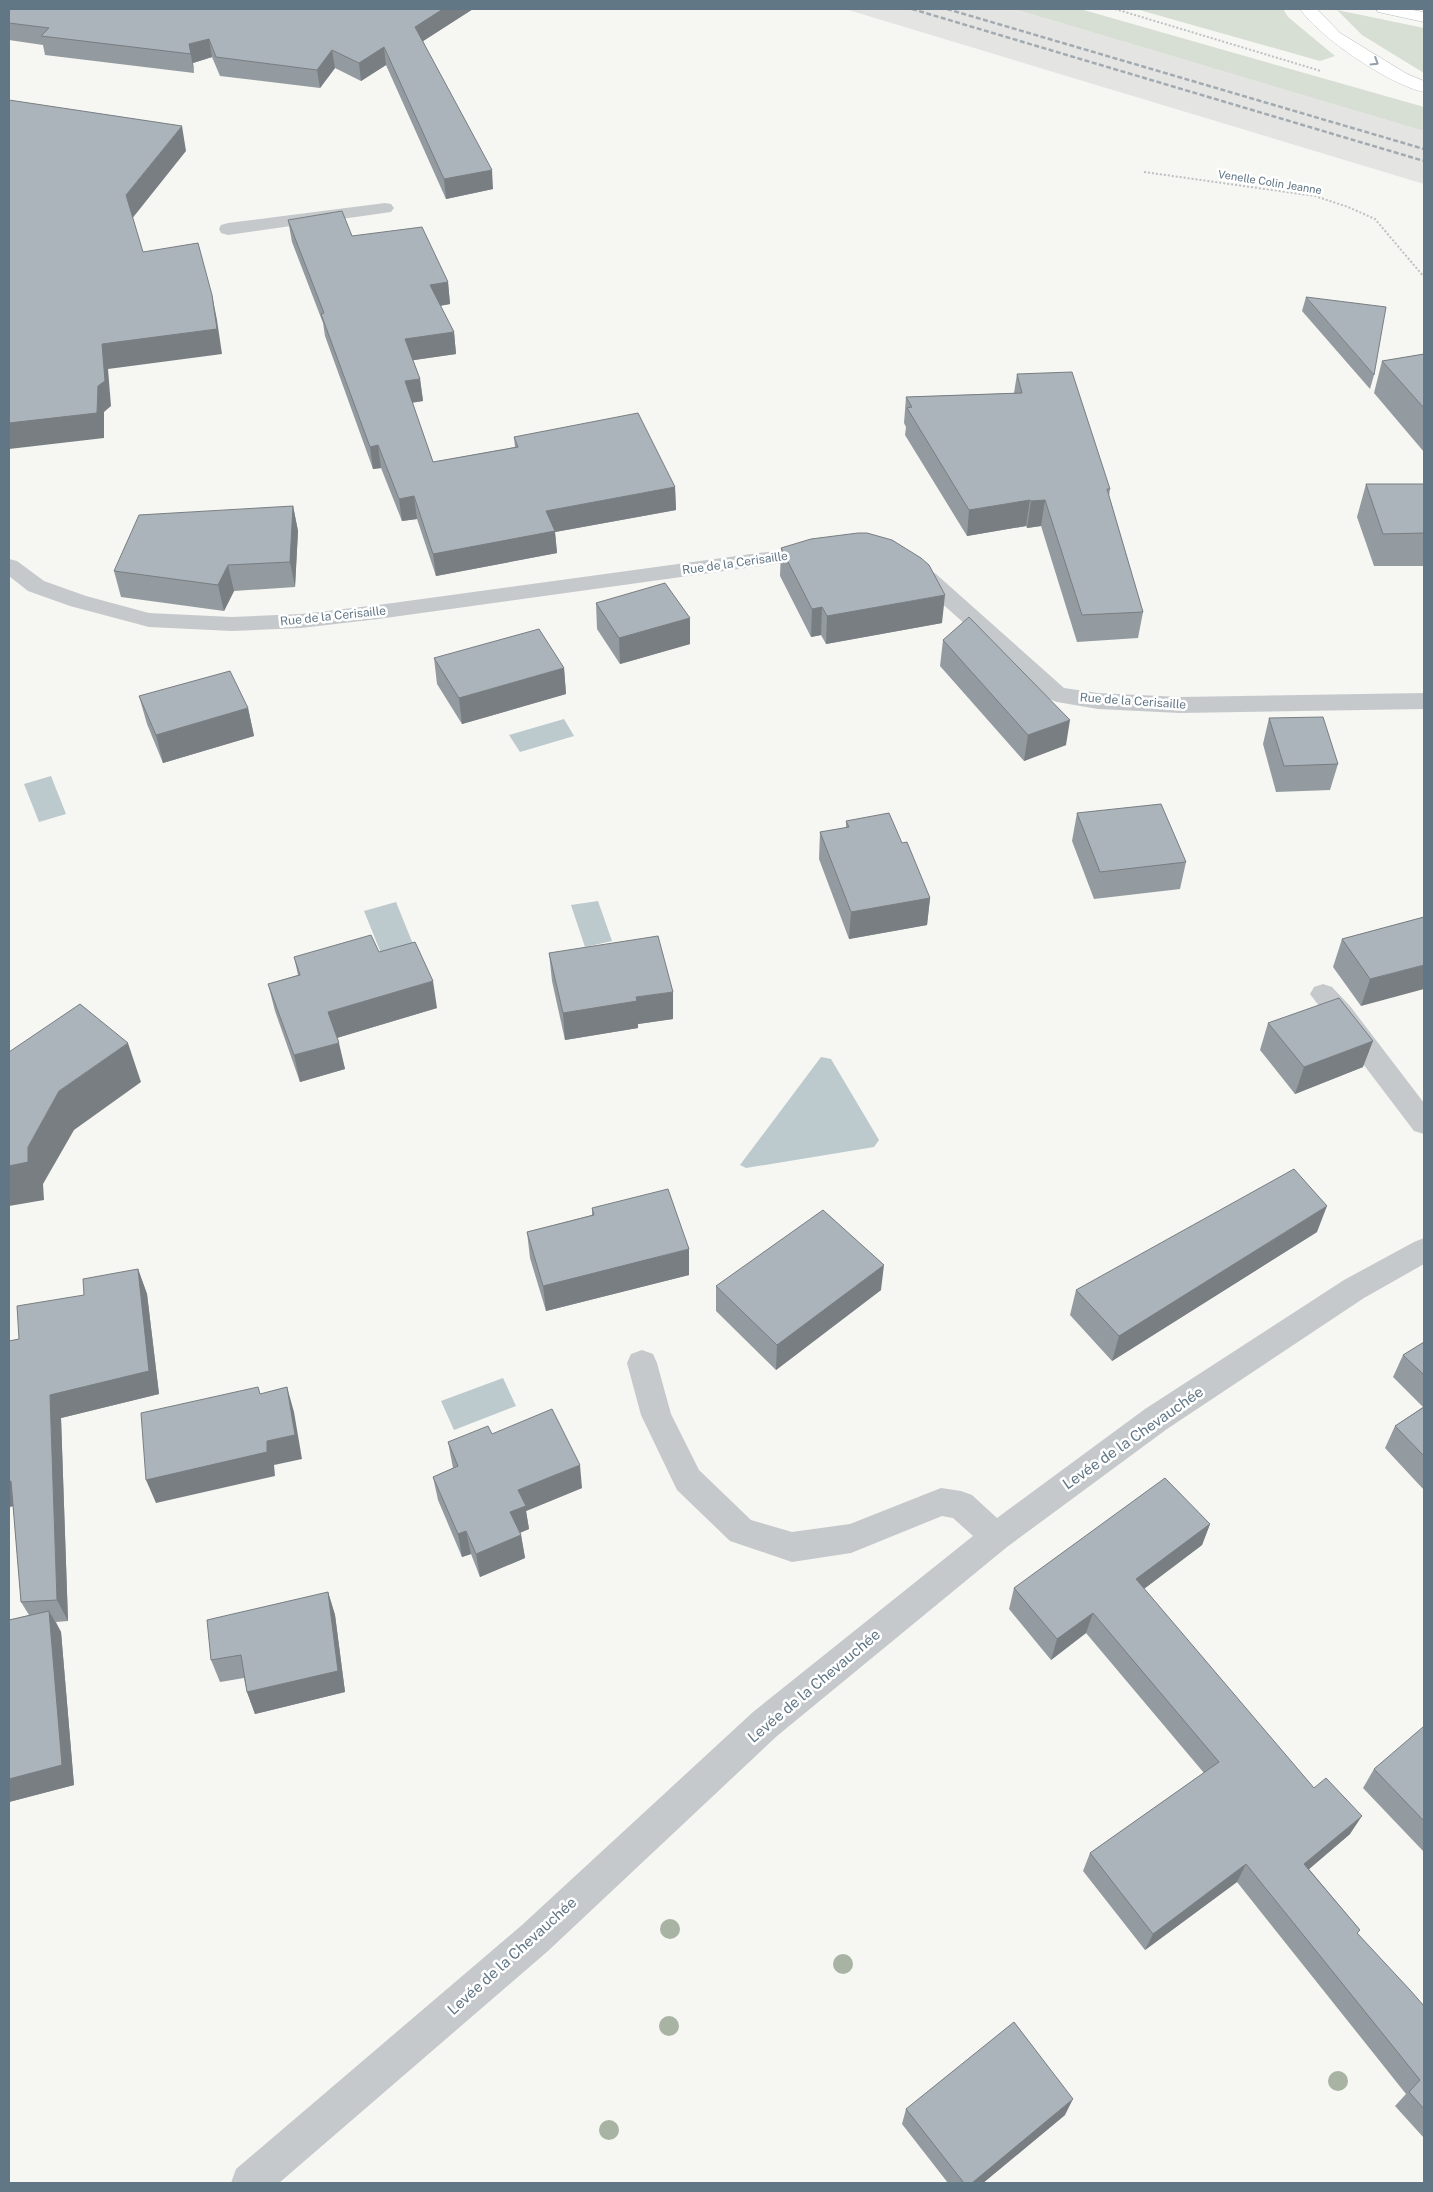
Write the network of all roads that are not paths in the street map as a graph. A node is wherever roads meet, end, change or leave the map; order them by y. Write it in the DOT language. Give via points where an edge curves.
graph roads {
  1 [pos="1308,9"];
  2 [pos="1384,9"];
  3 [pos="1424,17"];
  4 [pos="1424,87"];
  5 [pos="384,208"];
  6 [pos="228,229"];
  7 [pos="840,551"];
  8 [pos="899,561"];
  9 [pos="9,566"];
  10 [pos="1424,701"];
  11 [pos="1323,994"];
  12 [pos="1424,1123"];
  13 [pos="1424,1250"];
  14 [pos="642,1363"];
  15 [pos="996,1537"];
  16 [pos="250,2183"];
  1 -- 4 [label="main road, one-way" via="1334,36 1402,78"];
  2 -- 3 [label="main road"];
  5 -- 6 [label="street"];
  7 -- 9 [label="street, Rue de la Cerisaille" via="330,618 232,624 149,620 36,586"];
  8 -- 10 [label="street, Rue de la Cerisaille" via="928,579 1057,694 1098,701 1180,705"];
  11 -- 12 [label="street"];
  13 -- 15 [label="street, Levée de la Chevauchée" via="1354,1289 1156,1419"];
  14 -- 15 [label="street" via="656,1415 688,1480 741,1531 792,1547 851,1538 941,1502 961,1505"];
  15 -- 16 [label="street, Levée de la Chevauchée" via="765,1724 534,1938"];
}
